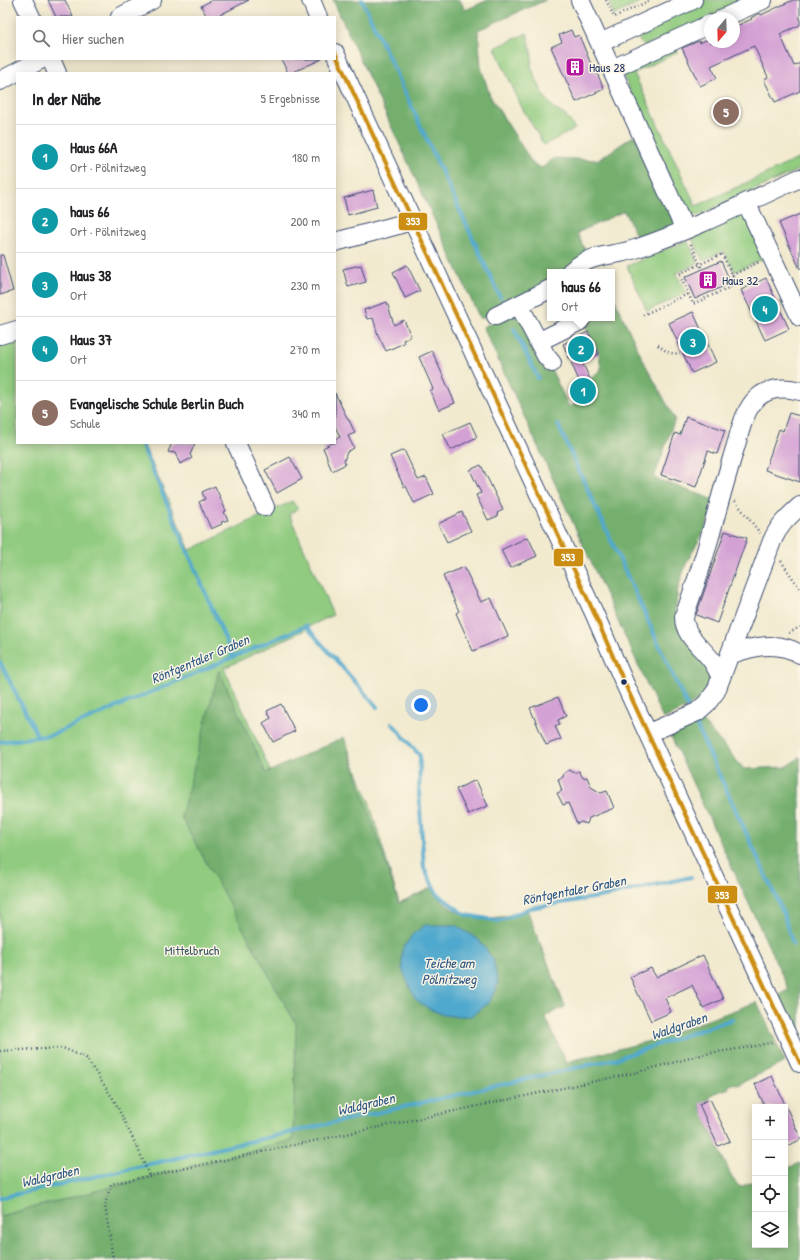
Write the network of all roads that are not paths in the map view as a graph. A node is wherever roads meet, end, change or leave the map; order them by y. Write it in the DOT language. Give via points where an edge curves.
graph roads {
  1 [pos="24,0"];
  2 [pos="152,0"];
  3 [pos="310,0"];
  4 [pos="580,0"];
  5 [pos="693,0"];
  6 [pos="763,0"];
  7 [pos="736,12"];
  8 [pos="31,16"];
  9 [pos="122,16"];
  10 [pos="318,16"];
  11 [pos="704,27"];
  12 [pos="600,43"];
  13 [pos="336,55"];
  14 [pos="40,60"];
  15 [pos="51,60"];
  16 [pos="612,69"];
  17 [pos="17,72"];
  18 [pos="57,72"];
  19 [pos="16,73"];
  20 [pos="0,81"];
  21 [pos="800,178"];
  22 [pos="746,202"];
  23 [pos="412,220"];
  24 [pos="684,230"];
  25 [pos="336,242"];
  26 [pos="573,269"];
  27 [pos="547,290"];
  28 [pos="518,305"];
  29 [pos="496,316"];
  30 [pos="800,317"];
  31 [pos="580,321"];
  32 [pos="16,330"];
  33 [pos="0,335"];
  34 [pos="538,342"];
  35 [pos="552,364"];
  36 [pos="800,391"];
  37 [pos="236,444"];
  38 [pos="800,506"];
  39 [pos="266,507"];
  40 [pos="800,654"];
  41 [pos="730,655"];
  42 [pos="722,678"];
  43 [pos="649,733"];
  44 [pos="800,1063"];
  1 -- 8 [label="street"];
  2 -- 9 [label="street"];
  3 -- 10 [label="street"];
  4 -- 12 [label="street"];
  5 -- 12 [label="street"];
  6 -- 7 [label="street"];
  11 -- 16 [label="street"];
  12 -- 16 [label="street"];
  13 -- 23 [label="street"];
  14 -- 17 [label="street"];
  15 -- 18 [label="street"];
  16 -- 24 [label="street"];
  19 -- 20 [label="street"];
  21 -- 22 [label="street"];
  22 -- 24 [label="street"];
  22 -- 30 [label="street"];
  23 -- 25 [label="street"];
  23 -- 43 [label="street"];
  24 -- 26 [label="street" via="637,249 588,260"];
  27 -- 28 [label="street"];
  28 -- 29 [label="street"];
  28 -- 34 [label="street"];
  31 -- 34 [label="street"];
  32 -- 33 [label="street"];
  34 -- 35 [label="street"];
  36 -- 42 [label="street" via="790,388 766,392 757,398 745,416 684,617 687,631 713,662"];
  37 -- 39 [label="street"];
  38 -- 41 [label="street" via="778,528"];
  40 -- 41 [label="street" via="783,647 768,646"];
  41 -- 42 [label="street"];
  42 -- 43 [label="street" via="716,691 697,712"];
  43 -- 44 [label="street"];
}
